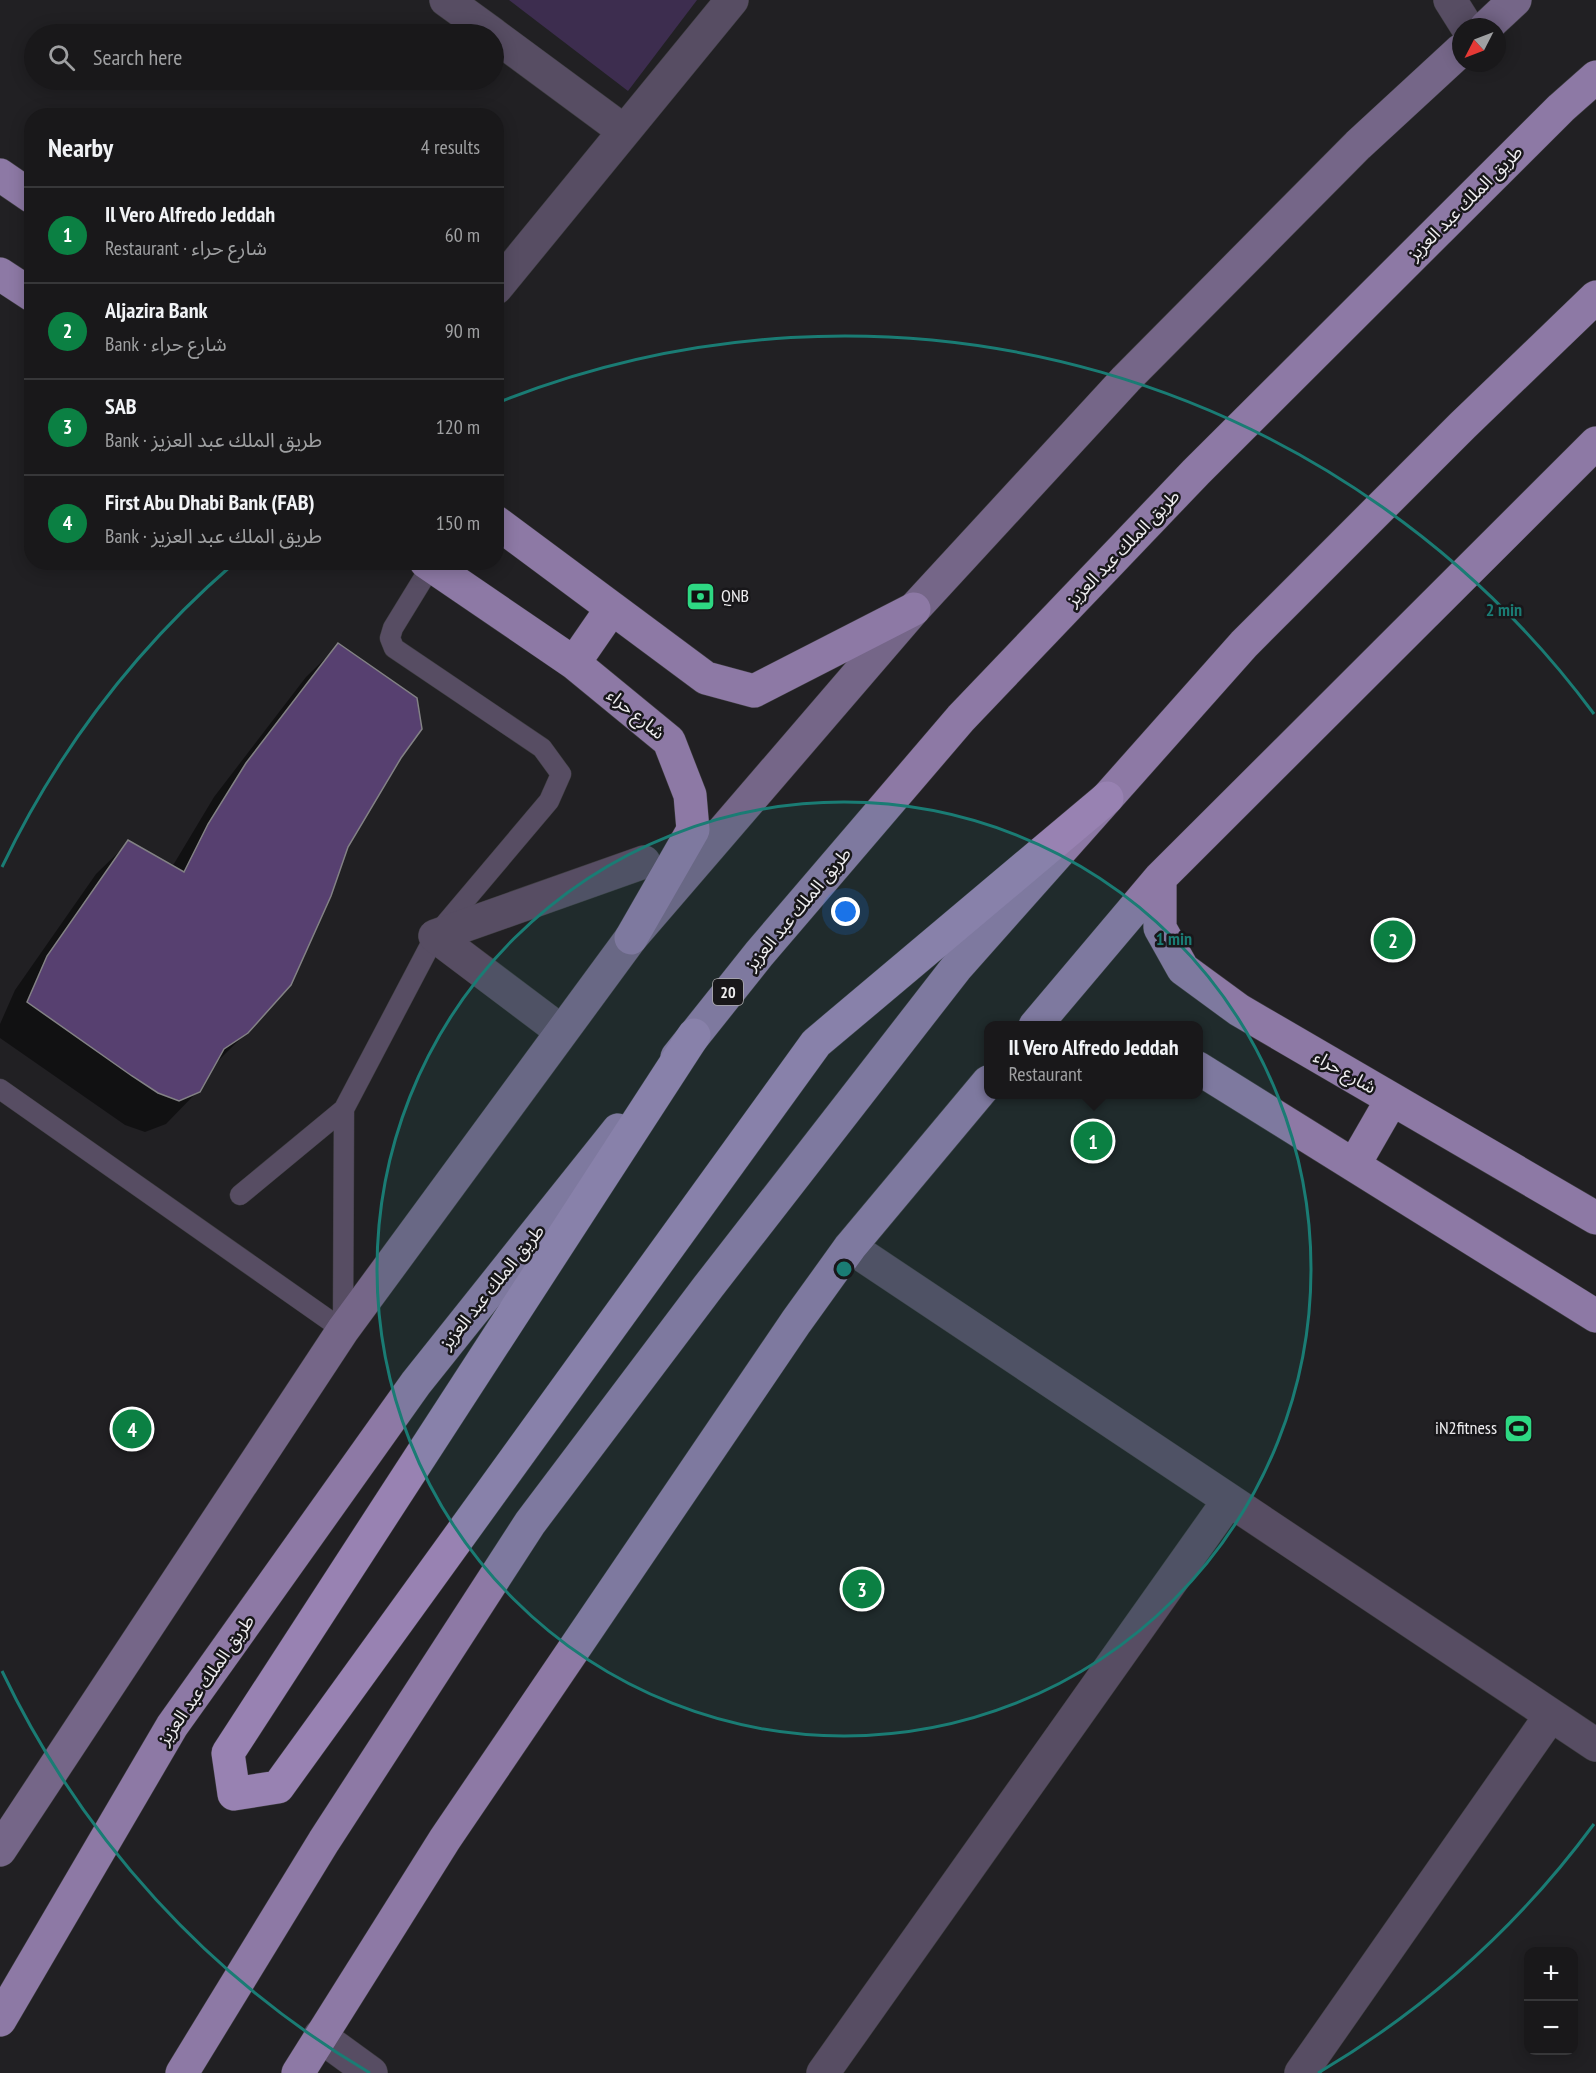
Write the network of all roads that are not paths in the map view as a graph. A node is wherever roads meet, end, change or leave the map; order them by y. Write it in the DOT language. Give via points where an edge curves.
graph roads {
  1 [pos="446,0"];
  2 [pos="732,0"];
  3 [pos="1450,0"];
  4 [pos="1515,0"];
  5 [pos="1461,18"];
  6 [pos="1496,18"];
  7 [pos="478,24"];
  8 [pos="504,43"];
  9 [pos="1452,58"];
  10 [pos="1596,76"];
  11 [pos="624,131"];
  12 [pos="0,175"];
  13 [pos="24,192"];
  14 [pos="0,274"];
  15 [pos="504,278"];
  16 [pos="24,290"];
  17 [pos="1596,297"];
  18 [pos="1596,443"];
  19 [pos="504,528"];
  20 [pos="425,570"];
  21 [pos="437,570"];
  22 [pos="612,608"];
  23 [pos="914,609"];
  24 [pos="574,663"];
  25 [pos="1107,798"];
  26 [pos="644,862"];
  27 [pos="1160,878"];
  28 [pos="435,936"];
  29 [pos="632,938"];
  30 [pos="1039,1021"];
  31 [pos="561,1031"];
  32 [pos="694,1035"];
  33 [pos="1203,1071"];
  34 [pos="984,1087"];
  35 [pos="0,1089"];
  36 [pos="1392,1099"];
  37 [pos="344,1109"];
  38 [pos="1354,1165"];
  39 [pos="240,1195"];
  40 [pos="1596,1218"];
  41 [pos="850,1247"];
  42 [pos="1596,1316"];
  43 [pos="343,1330"];
  44 [pos="1229,1500"];
  45 [pos="1551,1715"];
  46 [pos="1596,1745"];
  47 [pos="0,1850"];
  48 [pos="0,2020"];
  49 [pos="320,2036"];
  50 [pos="182,2073"];
  51 [pos="298,2073"];
  52 [pos="371,2073"];
  53 [pos="823,2073"];
  54 [pos="1301,2073"];
  1 -- 7 [label="street"];
  2 -- 11 [label="street"];
  3 -- 5 [label="street"];
  4 -- 6 [label="main road"];
  8 -- 11 [label="street"];
  9 -- 23 [label="main road" via="1358,145 1126,379"];
  10 -- 32 [label="main road, طريق الملك عبد العزيز / 20" via="1196,472 977,701"];
  11 -- 15 [label="street"];
  12 -- 13 [label="main road"];
  14 -- 16 [label="main road"];
  17 -- 25 [label="main road" via="1244,644"];
  18 -- 27 [label="main road"];
  19 -- 22 [label="main road"];
  20 -- 28 [label="lane" via="393,628 390,638 394,648 542,748 561,774 549,801"];
  21 -- 24 [label="main road, شارع حراء"];
  22 -- 23 [label="main road" via="706,678 754,691"];
  22 -- 24 [label="main road"];
  23 -- 29 [label="main road"];
  24 -- 29 [label="main road, شارع حراء" via="669,741 690,795 693,830"];
  25 -- 32 [label="highway" via="816,1042 279,1787 234,1794 228,1754"];
  25 -- 50 [label="main road" via="956,968 530,1523 324,1841"];
  26 -- 28 [label="street"];
  27 -- 30 [label="main road"];
  27 -- 36 [label="main road, شارع حراء" via="1160,928 1183,969 1239,1010"];
  28 -- 31 [label="street"];
  28 -- 37 [label="lane"];
  29 -- 31 [label="main road"];
  31 -- 43 [label="main road"];
  32 -- 48 [label="main road, طريق الملك عبد العزيز / 20" via="416,1383 179,1716"];
  33 -- 38 [label="main road"];
  34 -- 41 [label="main road"];
  35 -- 43 [label="lane"];
  36 -- 38 [label="main road"];
  36 -- 40 [label="main road, شارع حراء"];
  37 -- 39 [label="lane"];
  37 -- 43 [label="lane"];
  38 -- 42 [label="main road"];
  41 -- 44 [label="street"];
  41 -- 49 [label="main road" via="445,1839"];
  43 -- 47 [label="main road"];
  44 -- 45 [label="street"];
  44 -- 53 [label="street"];
  45 -- 46 [label="street"];
  45 -- 54 [label="street"];
  49 -- 51 [label="main road"];
  49 -- 52 [label="street"];
}
